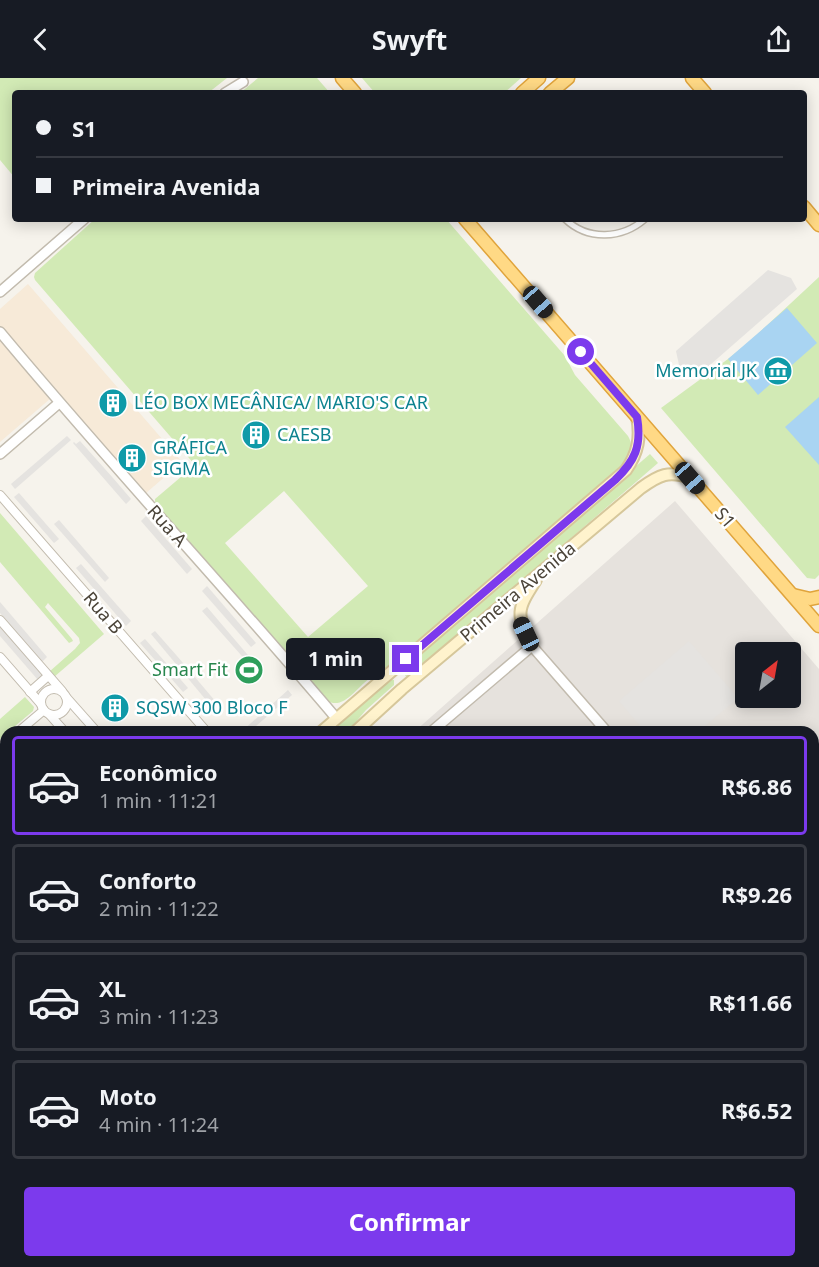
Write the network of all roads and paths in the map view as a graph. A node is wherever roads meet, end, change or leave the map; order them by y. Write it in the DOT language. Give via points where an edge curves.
graph roads {
  1 [pos="342,78"];
  2 [pos="539,78"];
  3 [pos="568,78"];
  4 [pos="692,78"];
  5 [pos="245,80"];
  6 [pos="230,90"];
  7 [pos="352,90"];
  8 [pos="525,90"];
  9 [pos="554,90"];
  10 [pos="702,90"];
  11 [pos="807,211"];
  12 [pos="81,222"];
  13 [pos="468,222"];
  14 [pos="568,222"];
  15 [pos="641,222"];
  16 [pos="819,225"];
  17 [pos="0,292"];
  18 [pos="0,332"];
  19 [pos="59,403"];
  20 [pos="637,417"];
  21 [pos="0,454"];
  22 [pos="690,478"];
  23 [pos="0,495"];
  24 [pos="541,571"];
  25 [pos="792,594"];
  26 [pos="819,597"];
  27 [pos="0,620"];
  28 [pos="819,626"];
  29 [pos="532,646"];
  30 [pos="0,657"];
  31 [pos="389,674"];
  32 [pos="48,676"];
  33 [pos="402,689"];
  34 [pos="30,692"];
  35 [pos="64,694"];
  36 [pos="45,710"];
  37 [pos="336,718"];
  38 [pos="25,726"];
  39 [pos="59,726"];
  40 [pos="92,726"];
  41 [pos="202,726"];
  42 [pos="327,726"];
  43 [pos="364,726"];
  44 [pos="438,726"];
  45 [pos="602,726"];
  1 -- 7 [label="highway"];
  2 -- 8 [label="highway"];
  3 -- 9 [label="highway"];
  4 -- 10 [label="highway"];
  5 -- 6 [label="street"];
  11 -- 16 [label="highway"];
  12 -- 17 [label="street"];
  13 -- 20 [label="highway, S1"];
  14 -- 15 [label="street" via="587,233 604,236 621,233"];
  18 -- 19 [label="street, Rua A"];
  19 -- 21 [label="street"];
  19 -- 37 [label="street, Rua A"];
  20 -- 22 [label="highway, S1"];
  20 -- 31 [label="main road, Primeira Avenida" via="639,441 626,470"];
  22 -- 24 [label="main road, Primeira Avenida" via="668,473 657,477"];
  22 -- 25 [label="highway, S1"];
  23 -- 41 [label="street, Rua B"];
  24 -- 29 [label="main road" via="520,610 521,623"];
  24 -- 33 [label="main road, Primeira Avenida"];
  25 -- 26 [label="highway"];
  25 -- 28 [label="highway, S1"];
  27 -- 32 [label="street"];
  29 -- 44 [label="street"];
  29 -- 45 [label="street"];
  30 -- 34 [label="street"];
  31 -- 33 [label="main road" via="400,678"];
  31 -- 37 [label="main road, Primeira Avenida"];
  32 -- 34 [label="street"];
  32 -- 35 [label="street"];
  33 -- 43 [label="main road, Primeira Avenida"];
  34 -- 36 [label="street"];
  35 -- 36 [label="street" via="67,702 61,713 55,715"];
  35 -- 36 [label="street" via="56,689 44,693 41,698"];
  35 -- 40 [label="street"];
  36 -- 38 [label="street"];
  36 -- 39 [label="street"];
  37 -- 42 [label="main road, Primeira Avenida"];
}
